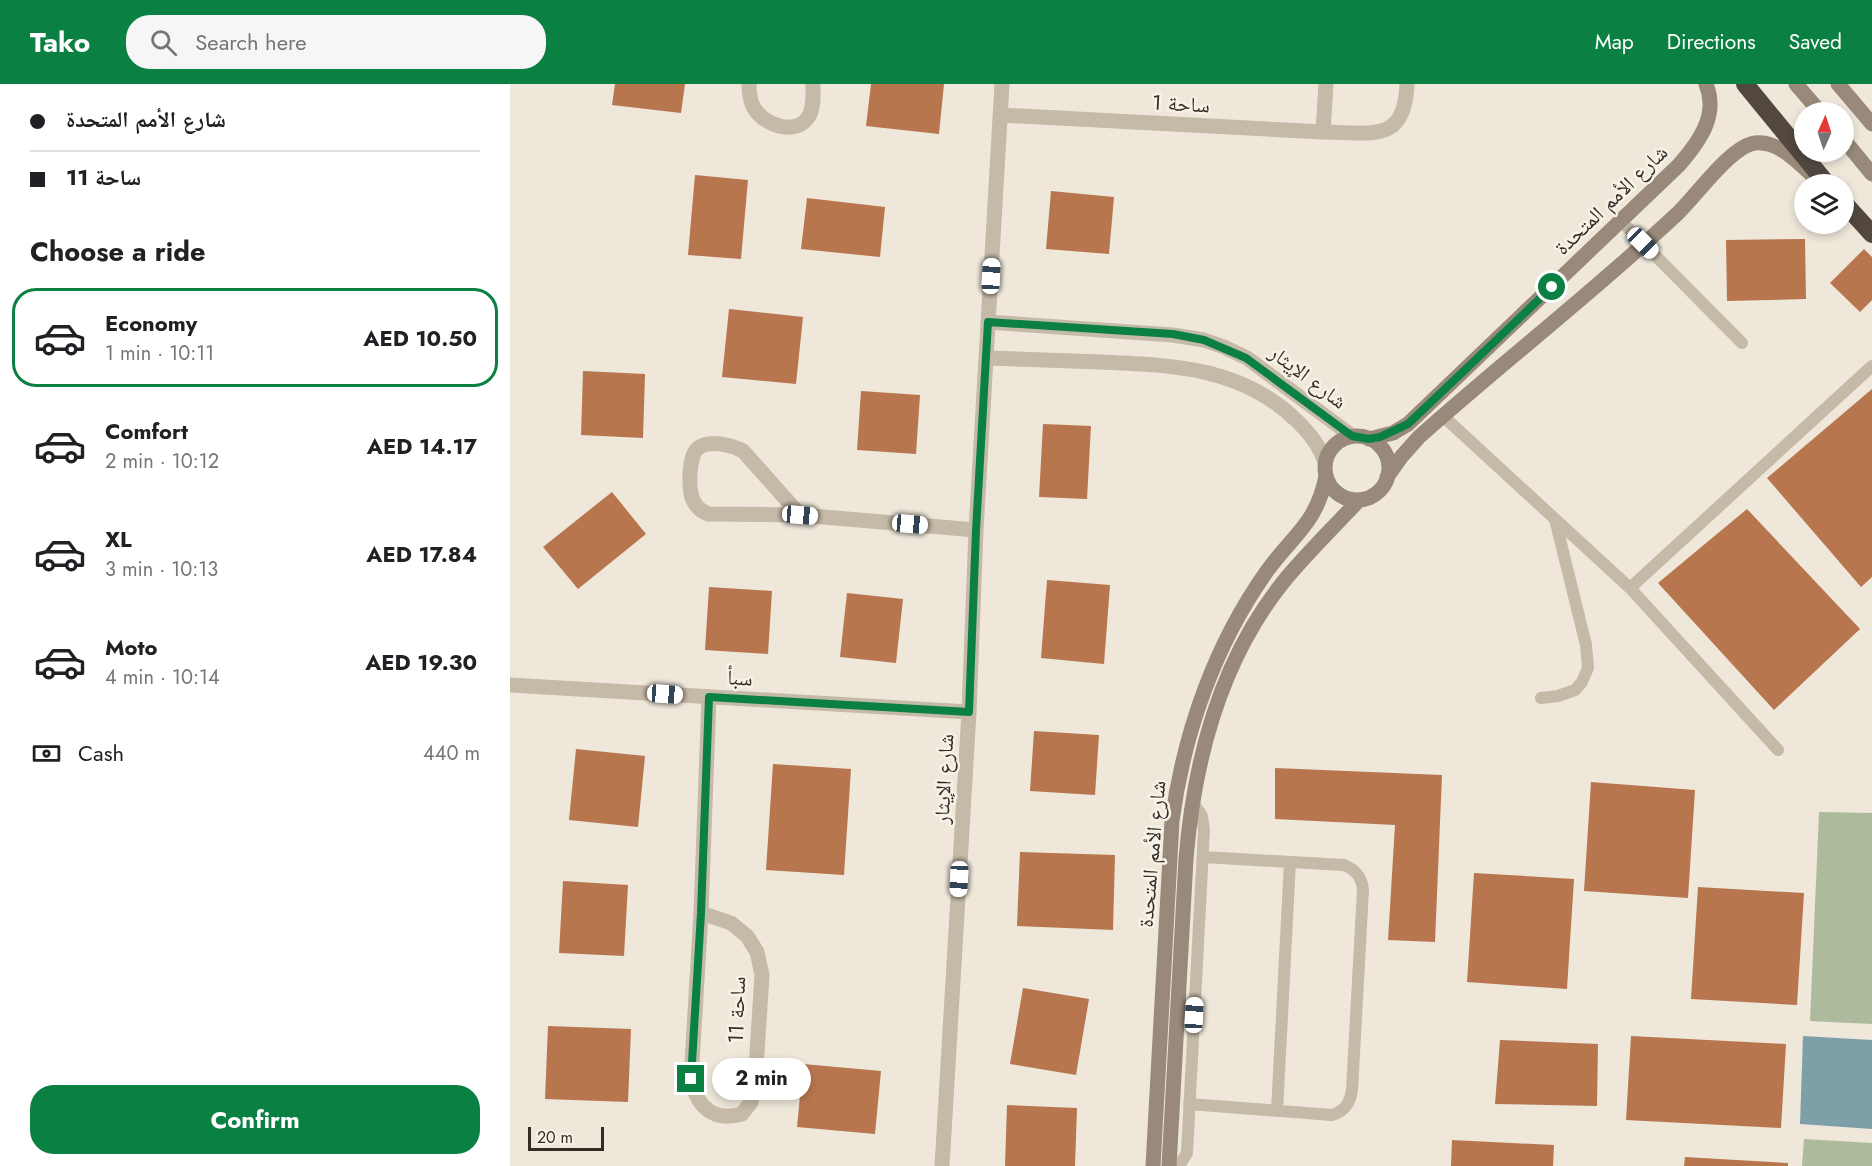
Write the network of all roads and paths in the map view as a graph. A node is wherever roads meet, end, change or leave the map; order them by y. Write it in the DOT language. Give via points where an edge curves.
graph roads {
  1 [pos="748,84"];
  2 [pos="813,84"];
  3 [pos="1002,84"];
  4 [pos="1326,84"];
  5 [pos="1407,84"];
  6 [pos="1706,84"];
  7 [pos="1745,84"];
  8 [pos="1796,84"];
  9 [pos="1838,84"];
  10 [pos="1811,102"];
  11 [pos="1001,115"];
  12 [pos="1872,124"];
  13 [pos="1323,132"];
  14 [pos="1854,152"];
  15 [pos="1813,174"];
  16 [pos="1818,174"];
  17 [pos="1872,174"];
  18 [pos="1854,214"];
  19 [pos="1621,221"];
  20 [pos="1872,234"];
  21 [pos="1643,243"];
  22 [pos="988,322"];
  23 [pos="1742,343"];
  24 [pos="987,358"];
  25 [pos="1872,366"];
  26 [pos="1443,416"];
  27 [pos="1352,436"];
  28 [pos="1369,439"];
  29 [pos="1325,469"];
  30 [pos="1388,477"];
  31 [pos="1359,500"];
  32 [pos="800,515"];
  33 [pos="1555,519"];
  34 [pos="976,530"];
  35 [pos="1630,588"];
  36 [pos="510,685"];
  37 [pos="709,697"];
  38 [pos="1541,698"];
  39 [pos="969,712"];
  40 [pos="1778,750"];
  41 [pos="1192,801"];
  42 [pos="1203,857"];
  43 [pos="1290,862"];
  44 [pos="701,913"];
  45 [pos="1189,1104"];
  46 [pos="1277,1111"];
  47 [pos="942,1166"];
  48 [pos="1153,1166"];
  49 [pos="1169,1166"];
  50 [pos="1179,1166"];
  1 -- 2 [label="street" via="754,109 769,122 788,128 810,115"];
  3 -- 11 [label="street, شارع الإيثار"];
  4 -- 13 [label="street"];
  5 -- 13 [label="street, ساحة 1" via="1399,120 1387,131"];
  6 -- 19 [label="street, شارع الأمم المتحدة" via="1710,92 1709,118 1694,147"];
  7 -- 16 [label="highway"];
  8 -- 10 [label="street"];
  9 -- 12 [label="street"];
  11 -- 13 [label="street, ساحة 1"];
  11 -- 22 [label="street, شارع الإيثار"];
  14 -- 17 [label="street"];
  15 -- 21 [label="street" via="1779,148 1754,143 1743,147"];
  18 -- 20 [label="highway"];
  19 -- 21 [label="lane"];
  19 -- 28 [label="street, شارع الأمم المتحدة" via="1408,424"];
  21 -- 23 [label="lane"];
  21 -- 26 [label="street"];
  22 -- 24 [label="street, شارع الإيثار"];
  22 -- 27 [label="street, شارع الإيثار" via="1173,334 1204,340 1246,358"];
  24 -- 29 [label="street, شارع الإيثار" via="1175,366 1233,379 1292,415 1321,450"];
  24 -- 34 [label="street, شارع الإيثار"];
  25 -- 35 [label="lane"];
  26 -- 30 [label="street" via="1402,456"];
  26 -- 33 [label="lane"];
  27 -- 28 [label="street"];
  27 -- 29 [label="street" via="1337,442 1327,456"];
  28 -- 30 [label="street" via="1378,444 1388,459"];
  29 -- 31 [label="street" via="1334,491"];
  29 -- 48 [label="street, شارع الأمم المتحدة" via="1322,496 1312,516 1267,571 1231,630 1208,681 1186,749 1172,820"];
  30 -- 31 [label="street" via="1377,493"];
  31 -- 41 [label="street, شارع الأمم المتحدة" via="1284,582 1246,641 1212,721"];
  32 -- 32 [label="street" via="708,514 698,509 690,488 696,449 715,444 743,451"];
  32 -- 34 [label="street"];
  33 -- 35 [label="lane"];
  33 -- 38 [label="lane" via="1586,645 1588,668 1575,690"];
  34 -- 39 [label="street, شارع الإيثار"];
  35 -- 40 [label="lane"];
  36 -- 37 [label="street, سبأ"];
  37 -- 39 [label="street, سبأ"];
  37 -- 44 [label="street, ساحة 11"];
  39 -- 47 [label="street, شارع الإيثار"];
  41 -- 42 [label="lane" via="1204,823"];
  41 -- 49 [label="street, شارع الأمم المتحدة"];
  42 -- 43 [label="lane"];
  42 -- 45 [label="lane"];
  43 -- 46 [label="lane"];
  43 -- 46 [label="lane" via="1344,865 1356,872 1362,883 1352,1090 1349,1104 1339,1113"];
  44 -- 44 [label="street, ساحة 11" via="691,1079 700,1104 729,1118 742,1114 751,1102 762,975 757,952 747,936 731,923"];
  45 -- 46 [label="lane"];
  45 -- 50 [label="lane" via="1187,1153"];
}
